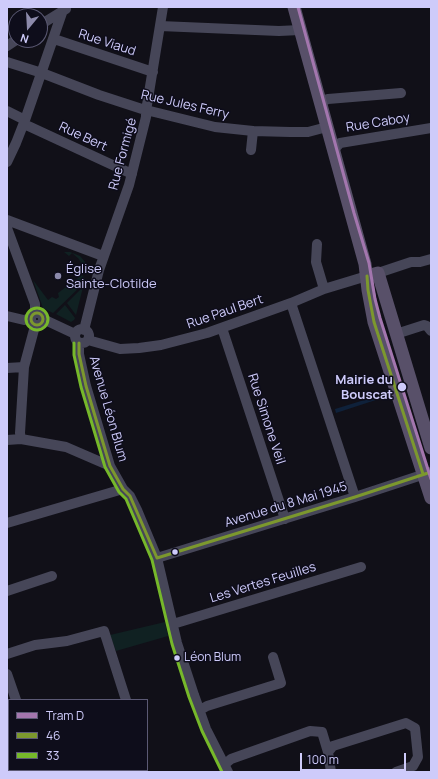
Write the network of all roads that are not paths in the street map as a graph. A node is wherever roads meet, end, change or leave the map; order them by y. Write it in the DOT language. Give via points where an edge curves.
graph roads {
  1 [pos="163,7"];
  2 [pos="294,7"];
  3 [pos="66,8"];
  4 [pos="48,20"];
  5 [pos="160,26"];
  6 [pos="300,30"];
  7 [pos="54,39"];
  8 [pos="7,62"];
  9 [pos="153,72"];
  10 [pos="42,73"];
  11 [pos="401,92"];
  12 [pos="320,102"];
  13 [pos="146,110"];
  14 [pos="7,111"];
  15 [pos="25,122"];
  16 [pos="327,127"];
  17 [pos="431,128"];
  18 [pos="253,131"];
  19 [pos="251,150"];
  20 [pos="333,151"];
  21 [pos="7,162"];
  22 [pos="132,174"];
  23 [pos="7,220"];
  24 [pos="7,228"];
  25 [pos="316,244"];
  26 [pos="431,252"];
  27 [pos="104,256"];
  28 [pos="431,259"];
  29 [pos="411,262"];
  30 [pos="373,275"];
  31 [pos="324,289"];
  32 [pos="290,303"];
  33 [pos="7,316"];
  34 [pos="36,319"];
  35 [pos="429,326"];
  36 [pos="222,328"];
  37 [pos="396,334"];
  38 [pos="82,336"];
  39 [pos="24,367"];
  40 [pos="7,368"];
  41 [pos="429,434"];
  42 [pos="412,438"];
  43 [pos="21,439"];
  44 [pos="7,440"];
  45 [pos="431,448"];
  46 [pos="110,466"];
  47 [pos="427,473"];
  48 [pos="123,489"];
  49 [pos="355,497"];
  50 [pos="431,498"];
  51 [pos="285,519"];
  52 [pos="7,523"];
  53 [pos="157,558"];
  54 [pos="361,567"];
  55 [pos="52,576"];
  56 [pos="7,591"];
  57 [pos="173,624"];
  58 [pos="7,654"];
  59 [pos="273,657"];
  60 [pos="7,674"];
  61 [pos="16,699"];
  62 [pos="126,699"];
  63 [pos="200,710"];
  64 [pos="328,752"];
  65 [pos="226,768"];
  66 [pos="331,772"];
  67 [pos="396,772"];
  1 -- 5 [label="street, Rue Formigé"];
  2 -- 6 [label="main road"];
  3 -- 4 [label="street"];
  3 -- 7 [label="street"];
  5 -- 6 [label="street"];
  5 -- 9 [label="street, Rue Formigé"];
  6 -- 12 [label="main road"];
  7 -- 9 [label="street, Rue Viaud"];
  7 -- 10 [label="street"];
  8 -- 10 [label="street, Rue Jules Ferry"];
  9 -- 13 [label="street, Rue Formigé"];
  10 -- 13 [label="street, Rue Jules Ferry"];
  10 -- 15 [label="street"];
  11 -- 12 [label="street"];
  12 -- 16 [label="main road"];
  13 -- 18 [label="street, Rue Jules Ferry" via="215,127"];
  13 -- 22 [label="street, Rue Formigé"];
  14 -- 15 [label="street, Rue Bert"];
  15 -- 21 [label="street"];
  15 -- 22 [label="street, Rue Bert"];
  16 -- 18 [label="street, Rue Jules Ferry" via="302,132"];
  16 -- 20 [label="main road"];
  17 -- 20 [label="street, Rue Caboy" via="340,143"];
  18 -- 19 [label="street"];
  20 -- 30 [label="main road" via="364,259"];
  22 -- 27 [label="street, Rue Formigé"];
  23 -- 27 [label="street"];
  24 -- 34 [label="street" via="35,304"];
  25 -- 31 [label="street" via="316,262"];
  26 -- 29 [label="street" via="418,256"];
  27 -- 38 [label="street, Rue Formigé"];
  28 -- 29 [label="street"];
  29 -- 30 [label="street, Rue Paul Bert"];
  30 -- 31 [label="street, Rue Paul Bert"];
  30 -- 37 [label="main road"];
  30 -- 42 [label="main road" via="368,290 374,322"];
  31 -- 32 [label="street, Rue Paul Bert"];
  32 -- 36 [label="street, Rue Paul Bert"];
  32 -- 49 [label="street"];
  33 -- 34 [label="street" via="24,320"];
  34 -- 38 [label="street, Rue Paul Bert"];
  34 -- 39 [label="street"];
  35 -- 37 [label="street"];
  36 -- 38 [label="street, Rue Paul Bert" via="181,340 139,348 120,349"];
  36 -- 51 [label="street, Rue Simone Veil"];
  37 -- 41 [label="main road"];
  38 -- 46 [label="street, Avenue Léon Blum" via="79,354"];
  39 -- 40 [label="street"];
  39 -- 43 [label="street"];
  41 -- 42 [label="street"];
  41 -- 45 [label="main road"];
  42 -- 47 [label="main road"];
  43 -- 44 [label="street"];
  43 -- 46 [label="street" via="66,447"];
  46 -- 48 [label="street, Avenue Léon Blum"];
  47 -- 49 [label="street, Avenue du 8 Mai 1945"];
  47 -- 50 [label="main road"];
  48 -- 52 [label="street"];
  48 -- 53 [label="street, Avenue Léon Blum" via="130,496"];
  49 -- 51 [label="street, Avenue du 8 Mai 1945"];
  51 -- 53 [label="street, Avenue du 8 Mai 1945"];
  53 -- 57 [label="street, Avenue Léon Blum"];
  54 -- 57 [label="street, Les Vertes Feuilles"];
  55 -- 56 [label="street"];
  57 -- 63 [label="street, Avenue Léon Blum"];
  58 -- 62 [label="street" via="35,645 67,641 104,631"];
  59 -- 63 [label="street" via="281,683"];
  60 -- 61 [label="street"];
  63 -- 65 [label="street, Avenue Léon Blum" via="206,729"];
  64 -- 65 [label="street" via="322,732 310,731 231,759"];
  64 -- 66 [label="street"];
  64 -- 67 [label="street" via="333,746 406,723 414,728 418,757 413,766"];
}
